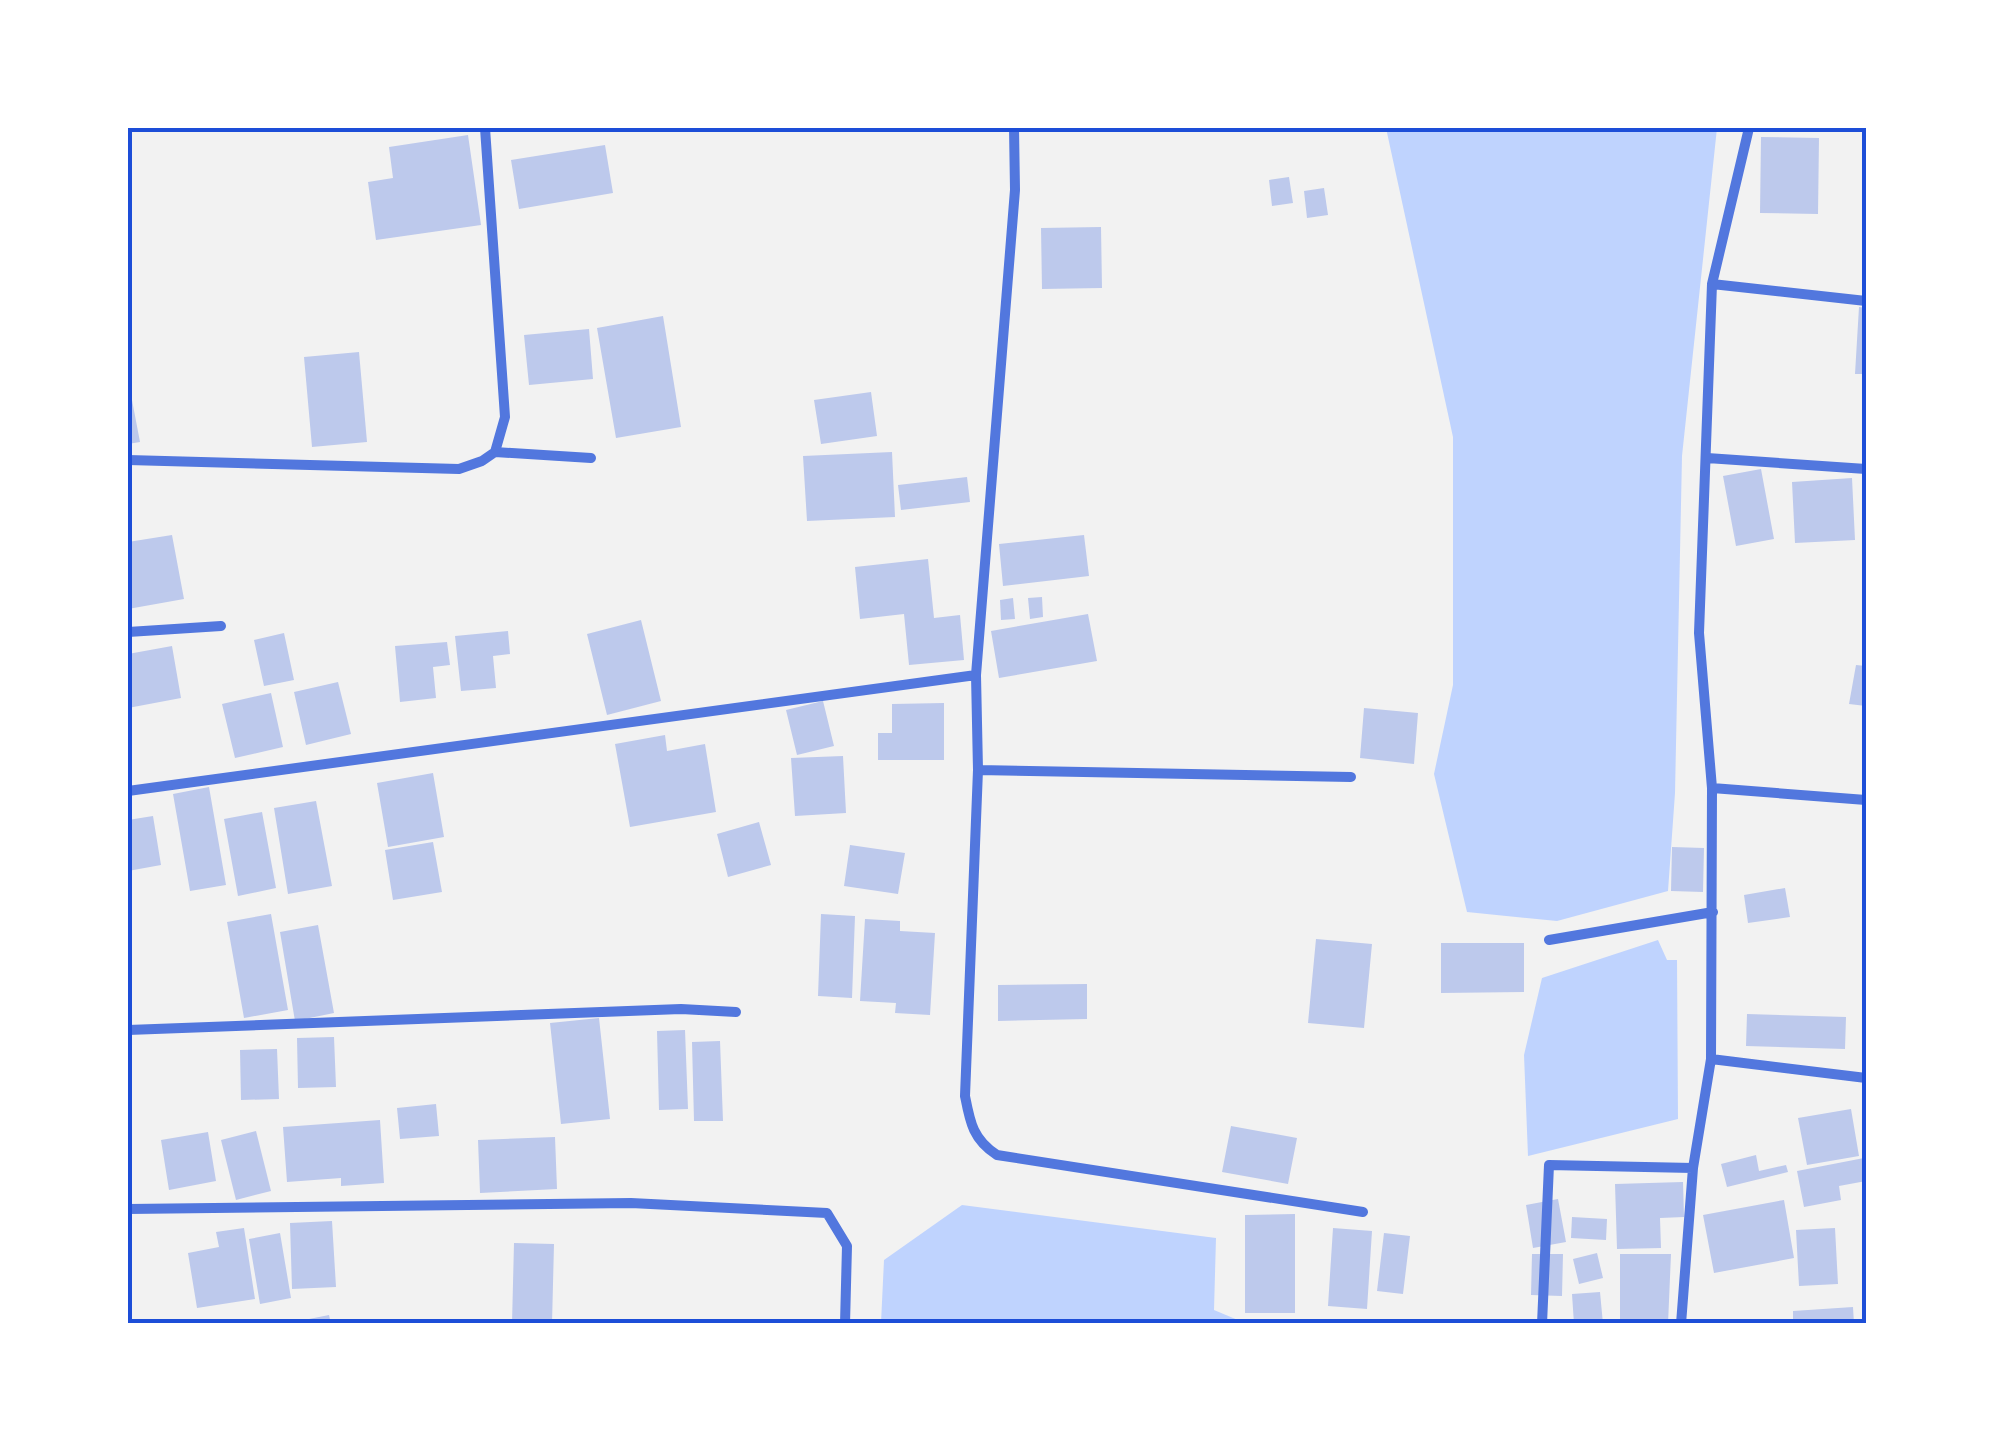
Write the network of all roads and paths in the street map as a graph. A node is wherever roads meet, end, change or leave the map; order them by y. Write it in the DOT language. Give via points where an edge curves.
graph roads {
  1 [pos="484,128"];
  2 [pos="1014,128"];
  3 [pos="1748,128"];
  4 [pos="1712,284"];
  5 [pos="1866,301"];
  6 [pos="495,452"];
  7 [pos="591,458"];
  8 [pos="1706,458"];
  9 [pos="128,460"];
  10 [pos="1866,469"];
  11 [pos="221,626"];
  12 [pos="128,632"];
  13 [pos="976,675"];
  14 [pos="978,770"];
  15 [pos="1351,777"];
  16 [pos="1712,788"];
  17 [pos="128,791"];
  18 [pos="1866,800"];
  19 [pos="1712,912"];
  20 [pos="1549,940"];
  21 [pos="736,1012"];
  22 [pos="128,1030"];
  23 [pos="1711,1058"];
  24 [pos="1866,1078"];
  25 [pos="1692,1168"];
  26 [pos="128,1209"];
  27 [pos="1363,1212"];
  28 [pos="844,1324"];
  29 [pos="1542,1324"];
  30 [pos="1681,1324"];
  1 -- 6 [label="street" via="505,417"];
  2 -- 13 [label="street" via="1015,190"];
  3 -- 4 [label="street"];
  4 -- 5 [label="street"];
  4 -- 8 [label="street"];
  6 -- 7 [label="street"];
  6 -- 9 [label="street" via="458,469"];
  8 -- 10 [label="street"];
  8 -- 16 [label="street" via="1699,632"];
  11 -- 12 [label="street"];
  13 -- 14 [label="street"];
  13 -- 17 [label="street"];
  14 -- 15 [label="street"];
  14 -- 27 [label="street" via="965,1096 982,1145 996,1155"];
  16 -- 18 [label="street"];
  16 -- 19 [label="street"];
  19 -- 20 [label="street"];
  19 -- 23 [label="street"];
  21 -- 22 [label="street"];
  23 -- 24 [label="street"];
  23 -- 25 [label="street"];
  25 -- 29 [label="street" via="1548,1165"];
  25 -- 30 [label="street"];
  26 -- 28 [label="street" via="631,1204 827,1213 846,1246"];
}
